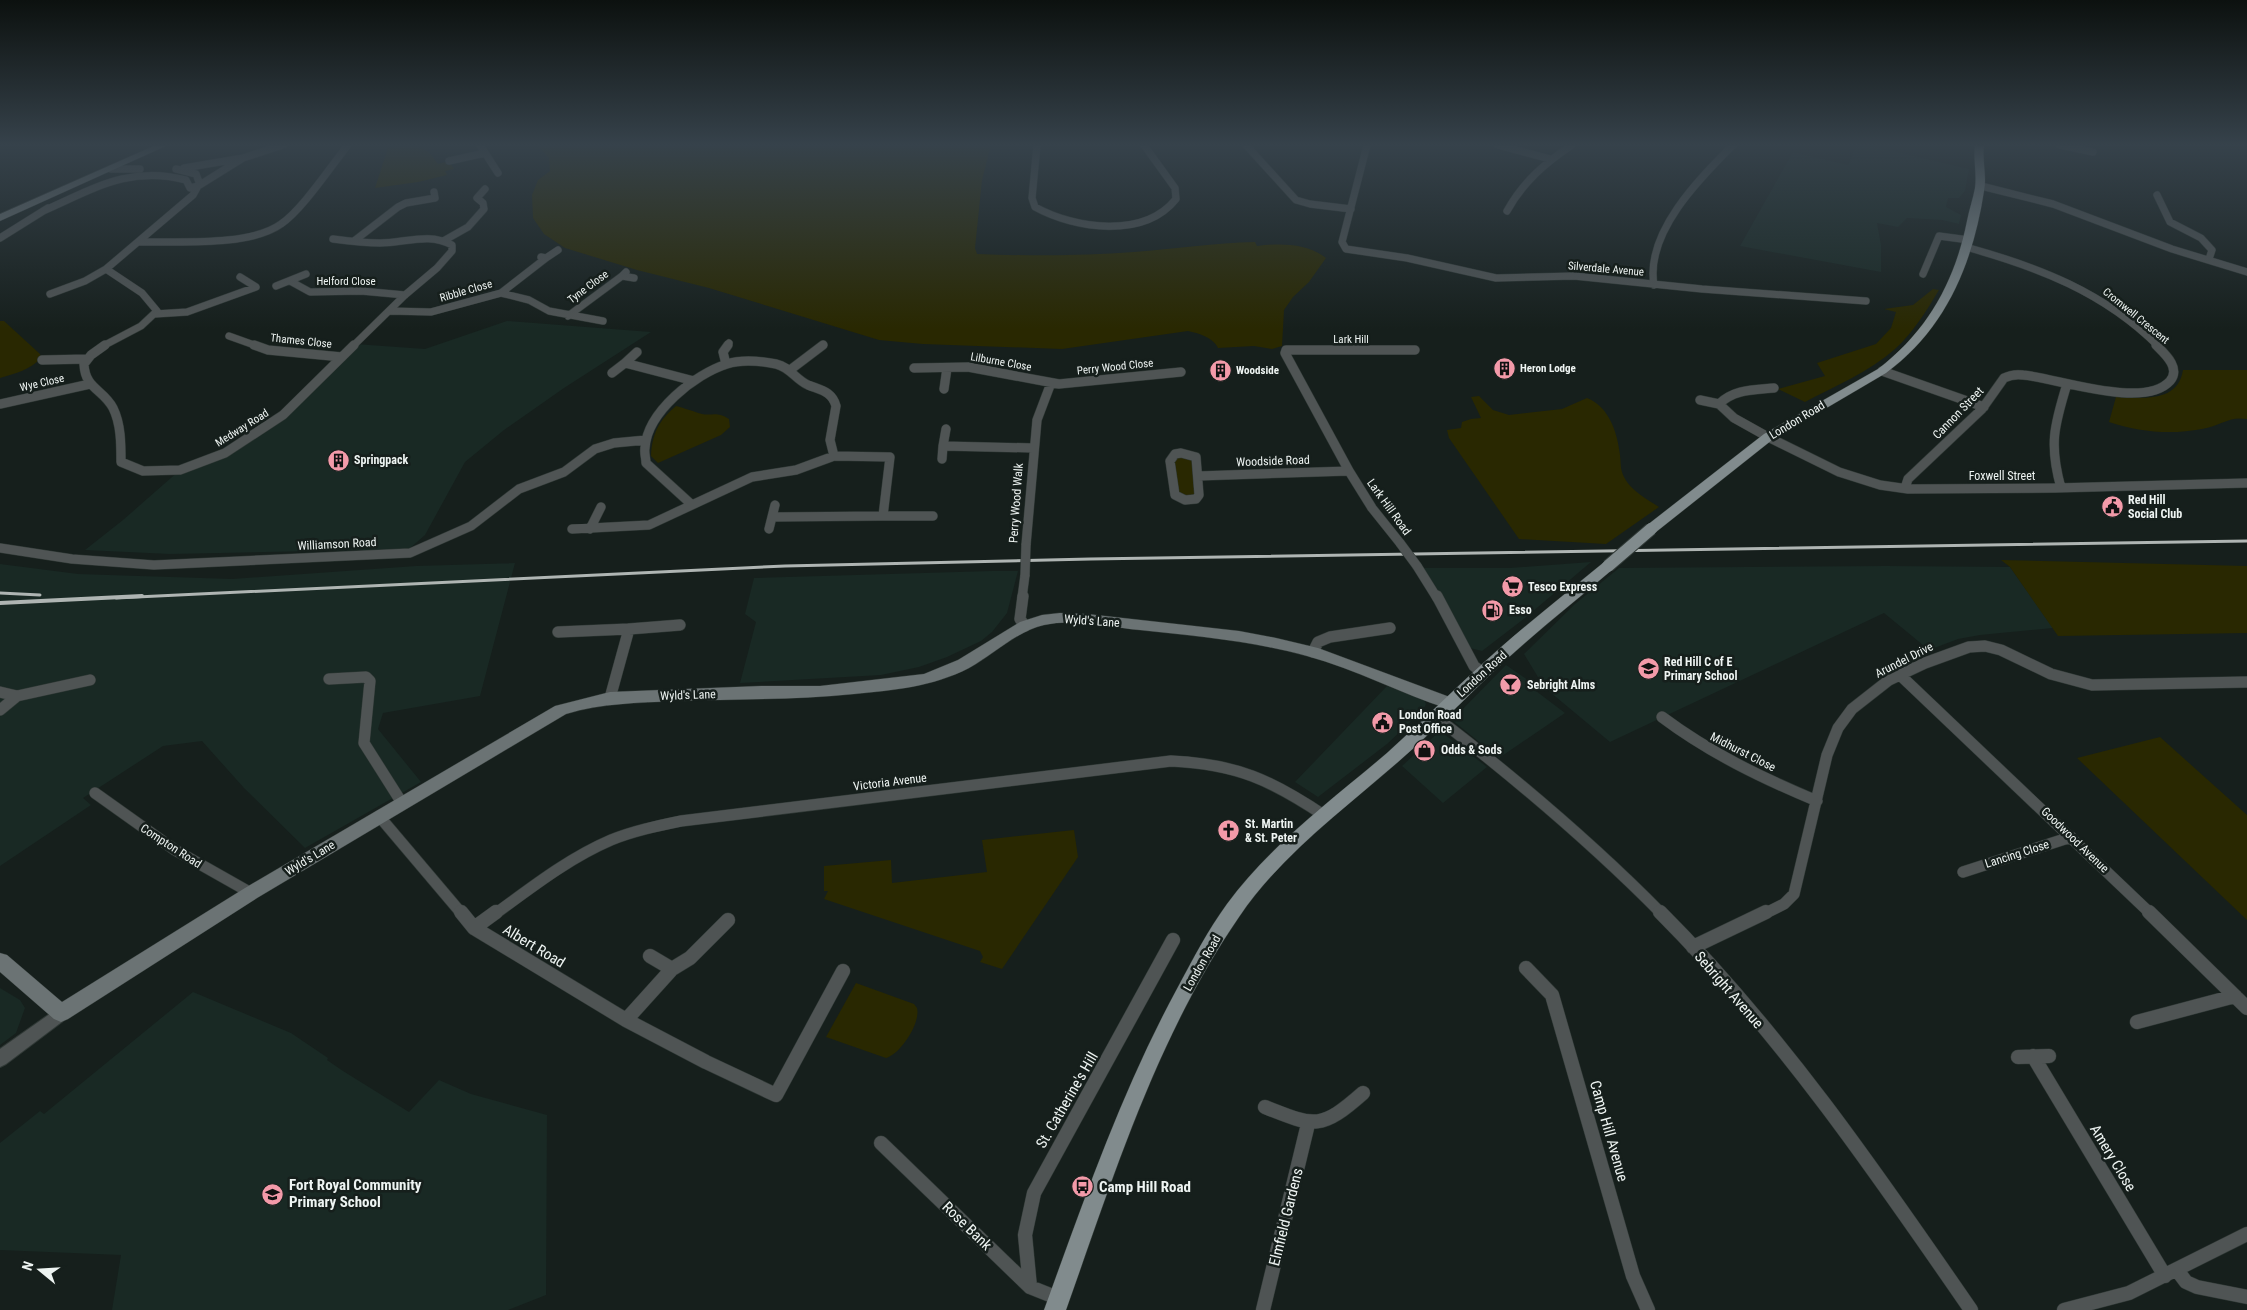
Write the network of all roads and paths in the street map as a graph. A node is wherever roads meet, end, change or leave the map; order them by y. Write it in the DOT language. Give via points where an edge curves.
graph roads {
  1 [pos="23,206"];
  2 [pos="52,206"];
  3 [pos="56,206"];
  4 [pos="180,206"];
  5 [pos="299,206"];
  6 [pos="400,206"];
  7 [pos="484,206"];
  8 [pos="1035,206"];
  9 [pos="1169,206"];
  10 [pos="1332,206"];
  11 [pos="1510,206"];
  12 [pos="1683,206"];
  13 [pos="1976,206"];
  14 [pos="2058,206"];
  15 [pos="2162,206"];
  16 [pos="1351,208"];
  17 [pos="1507,211"];
  18 [pos="43,212"];
  19 [pos="2,215"];
  20 [pos="488,218"];
  21 [pos="473,220"];
  22 [pos="0,238"];
  23 [pos="333,239"];
  24 [pos="445,240"];
  25 [pos="354,241"];
  26 [pos="138,242"];
  27 [pos="1968,243"];
  28 [pos="558,250"];
  29 [pos="537,256"];
  30 [pos="546,258"];
  31 [pos="2209,259"];
  32 [pos="106,270"];
  33 [pos="2247,272"];
  34 [pos="306,274"];
  35 [pos="1923,274"];
  36 [pos="240,277"];
  37 [pos="634,278"];
  38 [pos="290,281"];
  39 [pos="1654,285"];
  40 [pos="276,286"];
  41 [pos="501,293"];
  42 [pos="50,294"];
  43 [pos="405,295"];
  44 [pos="1866,301"];
  45 [pos="390,311"];
  46 [pos="155,314"];
  47 [pos="568,316"];
  48 [pos="604,321"];
  49 [pos="229,336"];
  50 [pos="729,343"];
  51 [pos="823,345"];
  52 [pos="1286,350"];
  53 [pos="1415,350"];
  54 [pos="637,352"];
  55 [pos="342,357"];
  56 [pos="87,359"];
  57 [pos="42,360"];
  58 [pos="625,363"];
  59 [pos="726,364"];
  60 [pos="914,368"];
  61 [pos="947,368"];
  62 [pos="790,370"];
  63 [pos="1882,371"];
  64 [pos="1181,372"];
  65 [pos="612,374"];
  66 [pos="694,381"];
  67 [pos="1050,383"];
  68 [pos="90,384"];
  69 [pos="2067,384"];
  70 [pos="1774,388"];
  71 [pos="944,389"];
  72 [pos="1700,400"];
  73 [pos="0,404"];
  74 [pos="1719,404"];
  75 [pos="1984,407"];
  76 [pos="946,429"];
  77 [pos="1768,437"];
  78 [pos="646,440"];
  79 [pos="943,446"];
  80 [pos="1033,448"];
  81 [pos="834,456"];
  82 [pos="942,459"];
  83 [pos="1349,471"];
  84 [pos="1198,476"];
  85 [pos="2247,483"];
  86 [pos="2061,488"];
  87 [pos="1908,489"];
  88 [pos="691,504"];
  89 [pos="775,505"];
  90 [pos="601,508"];
  91 [pos="883,516"];
  92 [pos="933,516"];
  93 [pos="773,517"];
  94 [pos="572,528"];
  95 [pos="590,529"];
  96 [pos="770,529"];
  97 [pos="0,548"];
  98 [pos="680,625"];
  99 [pos="1025,626"];
  100 [pos="629,628"];
  101 [pos="1390,628"];
  102 [pos="558,632"];
  103 [pos="1312,652"];
  104 [pos="1483,673"];
  105 [pos="1900,675"];
  106 [pos="329,679"];
  107 [pos="90,680"];
  108 [pos="2247,682"];
  109 [pos="0,692"];
  110 [pos="17,696"];
  111 [pos="610,698"];
  112 [pos="1450,703"];
  113 [pos="0,710"];
  114 [pos="1436,717"];
  115 [pos="1662,717"];
  116 [pos="95,793"];
  117 [pos="1817,801"];
  118 [pos="402,803"];
  119 [pos="379,816"];
  120 [pos="1325,816"];
  121 [pos="2071,837"];
  122 [pos="1963,872"];
  123 [pos="251,893"];
  124 [pos="728,920"];
  125 [pos="474,928"];
  126 [pos="1174,940"];
  127 [pos="1693,948"];
  128 [pos="650,956"];
  129 [pos="0,961"];
  130 [pos="1526,968"];
  131 [pos="672,969"];
  132 [pos="843,971"];
  133 [pos="2234,996"];
  134 [pos="2247,1008"];
  135 [pos="60,1014"];
  136 [pos="626,1020"];
  137 [pos="2137,1022"];
  138 [pos="2033,1056"];
  139 [pos="2049,1056"];
  140 [pos="2018,1057"];
  141 [pos="0,1059"];
  142 [pos="1363,1093"];
  143 [pos="1265,1107"];
  144 [pos="1308,1124"];
  145 [pos="881,1143"];
  146 [pos="2247,1234"];
  147 [pos="2171,1273"];
  148 [pos="1030,1286"];
  149 [pos="2247,1297"];
  150 [pos="1060,1306"];
  151 [pos="1263,1310"];
  152 [pos="1648,1310"];
  153 [pos="1971,1310"];
  154 [pos="2064,1310"];
  1 -- 19 [label="main road"];
  2 -- 18 [label="street"];
  3 -- 18 [label="street"];
  4 -- 26 [label="street"];
  5 -- 26 [label="street" via="282,224 242,239"];
  6 -- 25 [label="street"];
  7 -- 21 [label="street"];
  8 -- 9 [label="street" via="1059,220 1111,226 1152,218"];
  10 -- 16 [label="street"];
  11 -- 17 [label="street"];
  12 -- 39 [label="street" via="1660,240 1652,264"];
  13 -- 27 [label="main road, London Road"];
  14 -- 31 [label="street" via="2172,249"];
  15 -- 31 [label="street" via="2170,222 2201,238 2212,250"];
  16 -- 39 [label="street, Silverdale Avenue" via="1342,242 1346,249 1407,258 1496,278 1574,276"];
  18 -- 22 [label="street"];
  20 -- 21 [label="street"];
  21 -- 24 [label="street" via="462,231"];
  23 -- 25 [label="street"];
  24 -- 25 [label="street"];
  24 -- 43 [label="street, Medway Road" via="452,245 452,251"];
  26 -- 32 [label="street"];
  27 -- 35 [label="street" via="1939,236 1931,266"];
  27 -- 63 [label="main road, London Road" via="1948,294 1931,324 1917,342"];
  27 -- 69 [label="street, Cromwell Crescent" via="2072,284 2105,304 2149,338 2173,365 2170,381 2148,391 2121,392"];
  28 -- 30 [label="street"];
  29 -- 30 [label="street"];
  30 -- 41 [label="street"];
  31 -- 33 [label="street"];
  32 -- 42 [label="street"];
  32 -- 46 [label="street" via="155,306"];
  34 -- 38 [label="street"];
  36 -- 46 [label="street" via="256,287 187,312"];
  37 -- 47 [label="street, Tyne Close" via="624,274"];
  38 -- 40 [label="street"];
  38 -- 43 [label="street, Helford Close" via="310,292 361,291"];
  39 -- 44 [label="street, Silverdale Avenue"];
  41 -- 45 [label="street, Ribble Close" via="431,312"];
  41 -- 47 [label="street, Ribble Close"];
  43 -- 45 [label="street, Medway Road"];
  45 -- 55 [label="street, Medway Road"];
  46 -- 56 [label="street"];
  47 -- 48 [label="street, Ribble Close"];
  49 -- 55 [label="street, Thames Close" via="268,350"];
  50 -- 59 [label="street" via="723,352"];
  51 -- 62 [label="street"];
  52 -- 53 [label="street, Lark Hill"];
  52 -- 83 [label="street, Lark Hill Road"];
  54 -- 58 [label="street"];
  55 -- 68 [label="street, Medway Road" via="283,415 226,453 180,470 143,471 121,462 121,440 113,407"];
  56 -- 57 [label="street"];
  56 -- 68 [label="street" via="84,372"];
  58 -- 65 [label="street"];
  58 -- 66 [label="street"];
  59 -- 62 [label="street" via="760,362"];
  59 -- 66 [label="street"];
  60 -- 61 [label="street, Lilburne Close"];
  61 -- 67 [label="street, Lilburne Close" via="986,369"];
  61 -- 71 [label="street"];
  62 -- 81 [label="street" via="802,382 823,390 835,400 830,444"];
  63 -- 75 [label="street"];
  63 -- 77 [label="main road, London Road"];
  64 -- 67 [label="street, Perry Wood Close"];
  66 -- 78 [label="street" via="654,419"];
  67 -- 80 [label="street, Perry Wood Walk" via="1037,420"];
  68 -- 73 [label="street, Wye Close"];
  69 -- 75 [label="street, Cannon Street" via="2035,377 2008,376"];
  69 -- 86 [label="street" via="2052,442 2053,462"];
  70 -- 74 [label="street" via="1734,393"];
  72 -- 74 [label="street"];
  74 -- 77 [label="street, Foxwell Street" via="1734,418"];
  75 -- 87 [label="street, Cannon Street" via="1908,479"];
  76 -- 79 [label="street"];
  77 -- 87 [label="street, Foxwell Street" via="1839,472 1880,485"];
  77 -- 104 [label="main road, London Road, bridge" via="1651,529"];
  78 -- 88 [label="street" via="646,463"];
  78 -- 97 [label="street, Williamson Road" via="614,443 595,449 564,472 519,489 471,526 410,553 154,565 72,559"];
  79 -- 80 [label="street"];
  79 -- 82 [label="street"];
  80 -- 99 [label="street, Perry Wood Walk, bridge" via="1020,619"];
  81 -- 88 [label="street" via="796,470 752,477"];
  81 -- 91 [label="street" via="890,457"];
  83 -- 84 [label="street, Woodside Road"];
  83 -- 104 [label="street, Lark Hill Road, bridge" via="1372,508 1418,566 1474,666"];
  84 -- 84 [label="street" via="1199,495 1196,499 1174,495 1170,461 1175,454 1196,458"];
  85 -- 86 [label="street, Foxwell Street"];
  86 -- 87 [label="street, Foxwell Street"];
  88 -- 95 [label="street" via="639,527"];
  89 -- 93 [label="street"];
  90 -- 95 [label="street"];
  91 -- 92 [label="street"];
  91 -- 93 [label="street"];
  93 -- 96 [label="street"];
  94 -- 95 [label="street"];
  98 -- 100 [label="street"];
  99 -- 103 [label="main road, Wyld's Lane" via="1042,620 1087,619 1239,636"];
  99 -- 111 [label="main road, Wyld's Lane" via="963,664 926,679 899,684 820,692"];
  100 -- 102 [label="street"];
  100 -- 111 [label="street"];
  101 -- 103 [label="street" via="1330,637 1318,642"];
  103 -- 112 [label="main road, Wyld's Lane"];
  104 -- 112 [label="main road, London Road"];
  105 -- 108 [label="street, Arundel Drive" via="1951,652 1985,646 2001,650 2050,674 2092,685"];
  105 -- 117 [label="street, Arundel Drive" via="1852,709 1838,728 1827,755"];
  105 -- 121 [label="street, Goodwood Avenue"];
  106 -- 118 [label="street" via="366,677 370,681 364,743"];
  107 -- 110 [label="street"];
  109 -- 110 [label="street"];
  110 -- 113 [label="street"];
  111 -- 118 [label="main road, Wyld's Lane" via="561,710"];
  112 -- 114 [label="main road, London Road"];
  114 -- 120 [label="main road, London Road"];
  114 -- 127 [label="street, Sebright Avenue" via="1576,832"];
  115 -- 117 [label="street, Midhurst Close" via="1724,760"];
  116 -- 123 [label="street, Compton Road" via="175,850"];
  117 -- 127 [label="street, Arundel Drive" via="1794,894 1784,904"];
  118 -- 119 [label="main road, Wyld's Lane"];
  119 -- 123 [label="main road, Wyld's Lane"];
  119 -- 125 [label="street, Albert Road"];
  120 -- 125 [label="street, Victoria Avenue" via="1273,782 1249,772 1198,761 1171,761 681,821 631,832 600,844"];
  120 -- 150 [label="main road, London Road" via="1257,880 1207,951 1143,1075 1110,1156"];
  121 -- 122 [label="street, Lancing Close"];
  121 -- 133 [label="street, Goodwood Avenue"];
  123 -- 135 [label="main road, Wyld's Lane"];
  124 -- 131 [label="street" via="690,958"];
  125 -- 136 [label="street, Albert Road"];
  126 -- 148 [label="street, St. Catherine's Hill" via="1034,1192 1025,1236"];
  127 -- 153 [label="street, Sebright Avenue" via="1810,1086 1896,1201"];
  128 -- 131 [label="street"];
  129 -- 135 [label="main road"];
  130 -- 152 [label="street, Camp Hill Avenue" via="1552,995 1633,1276"];
  131 -- 136 [label="street"];
  132 -- 136 [label="street, Albert Road" via="776,1095"];
  133 -- 134 [label="street, Goodwood Avenue"];
  133 -- 137 [label="street"];
  135 -- 141 [label="street, Wyld's Lane"];
  138 -- 139 [label="street"];
  138 -- 140 [label="street"];
  138 -- 147 [label="street, Amery Close"];
  142 -- 144 [label="street" via="1324,1123"];
  143 -- 144 [label="street"];
  144 -- 151 [label="street, Elmfield Gardens"];
  145 -- 148 [label="street, Rose Bank"];
  146 -- 147 [label="street"];
  147 -- 149 [label="street, Amery Close" via="2196,1287"];
  147 -- 154 [label="street" via="2128,1293"];
  148 -- 150 [label="street, Rose Bank"];
}
